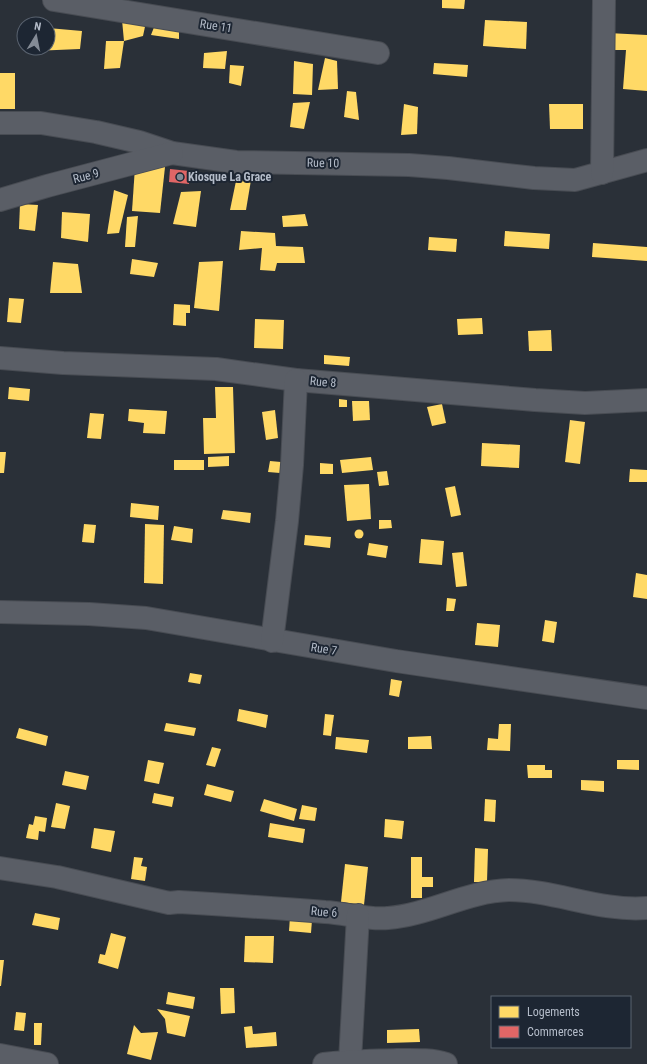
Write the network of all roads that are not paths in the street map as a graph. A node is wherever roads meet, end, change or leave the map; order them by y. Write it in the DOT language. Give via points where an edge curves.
graph roads {
  1 [pos="54,0"];
  2 [pos="604,0"];
  3 [pos="378,53"];
  4 [pos="0,123"];
  5 [pos="172,153"];
  6 [pos="647,160"];
  7 [pos="602,173"];
  8 [pos="0,200"];
  9 [pos="0,358"];
  10 [pos="296,380"];
  11 [pos="647,400"];
  12 [pos="0,612"];
  13 [pos="272,641"];
  14 [pos="647,698"];
  15 [pos="0,868"];
  16 [pos="647,908"];
  17 [pos="358,916"];
  18 [pos="0,1055"];
  19 [pos="350,1061"];
  20 [pos="47,1064"];
  21 [pos="324,1064"];
  22 [pos="446,1064"];
  1 -- 3 [label="street, Rue 11"];
  2 -- 7 [label="street"];
  4 -- 5 [label="street, Rue 10" via="41,123 96,132"];
  5 -- 7 [label="street, Rue 10" via="236,162 409,165 575,180"];
  5 -- 8 [label="street, Rue 9"];
  6 -- 7 [label="street, Rue 10"];
  9 -- 10 [label="street, Rue 8" via="216,369"];
  10 -- 11 [label="street, Rue 8" via="585,403"];
  10 -- 13 [label="street" via="287,521"];
  12 -- 13 [label="street, Rue 7" via="146,618"];
  13 -- 14 [label="street, Rue 7"];
  15 -- 17 [label="street, Rue 6" via="57,877 169,903 275,907"];
  16 -- 17 [label="street, Rue 6" via="610,906 510,890 480,894 411,915 386,918"];
  17 -- 19 [label="street"];
  18 -- 20 [label="street"];
  19 -- 21 [label="street"];
  19 -- 22 [label="street" via="430,1061"];
}
